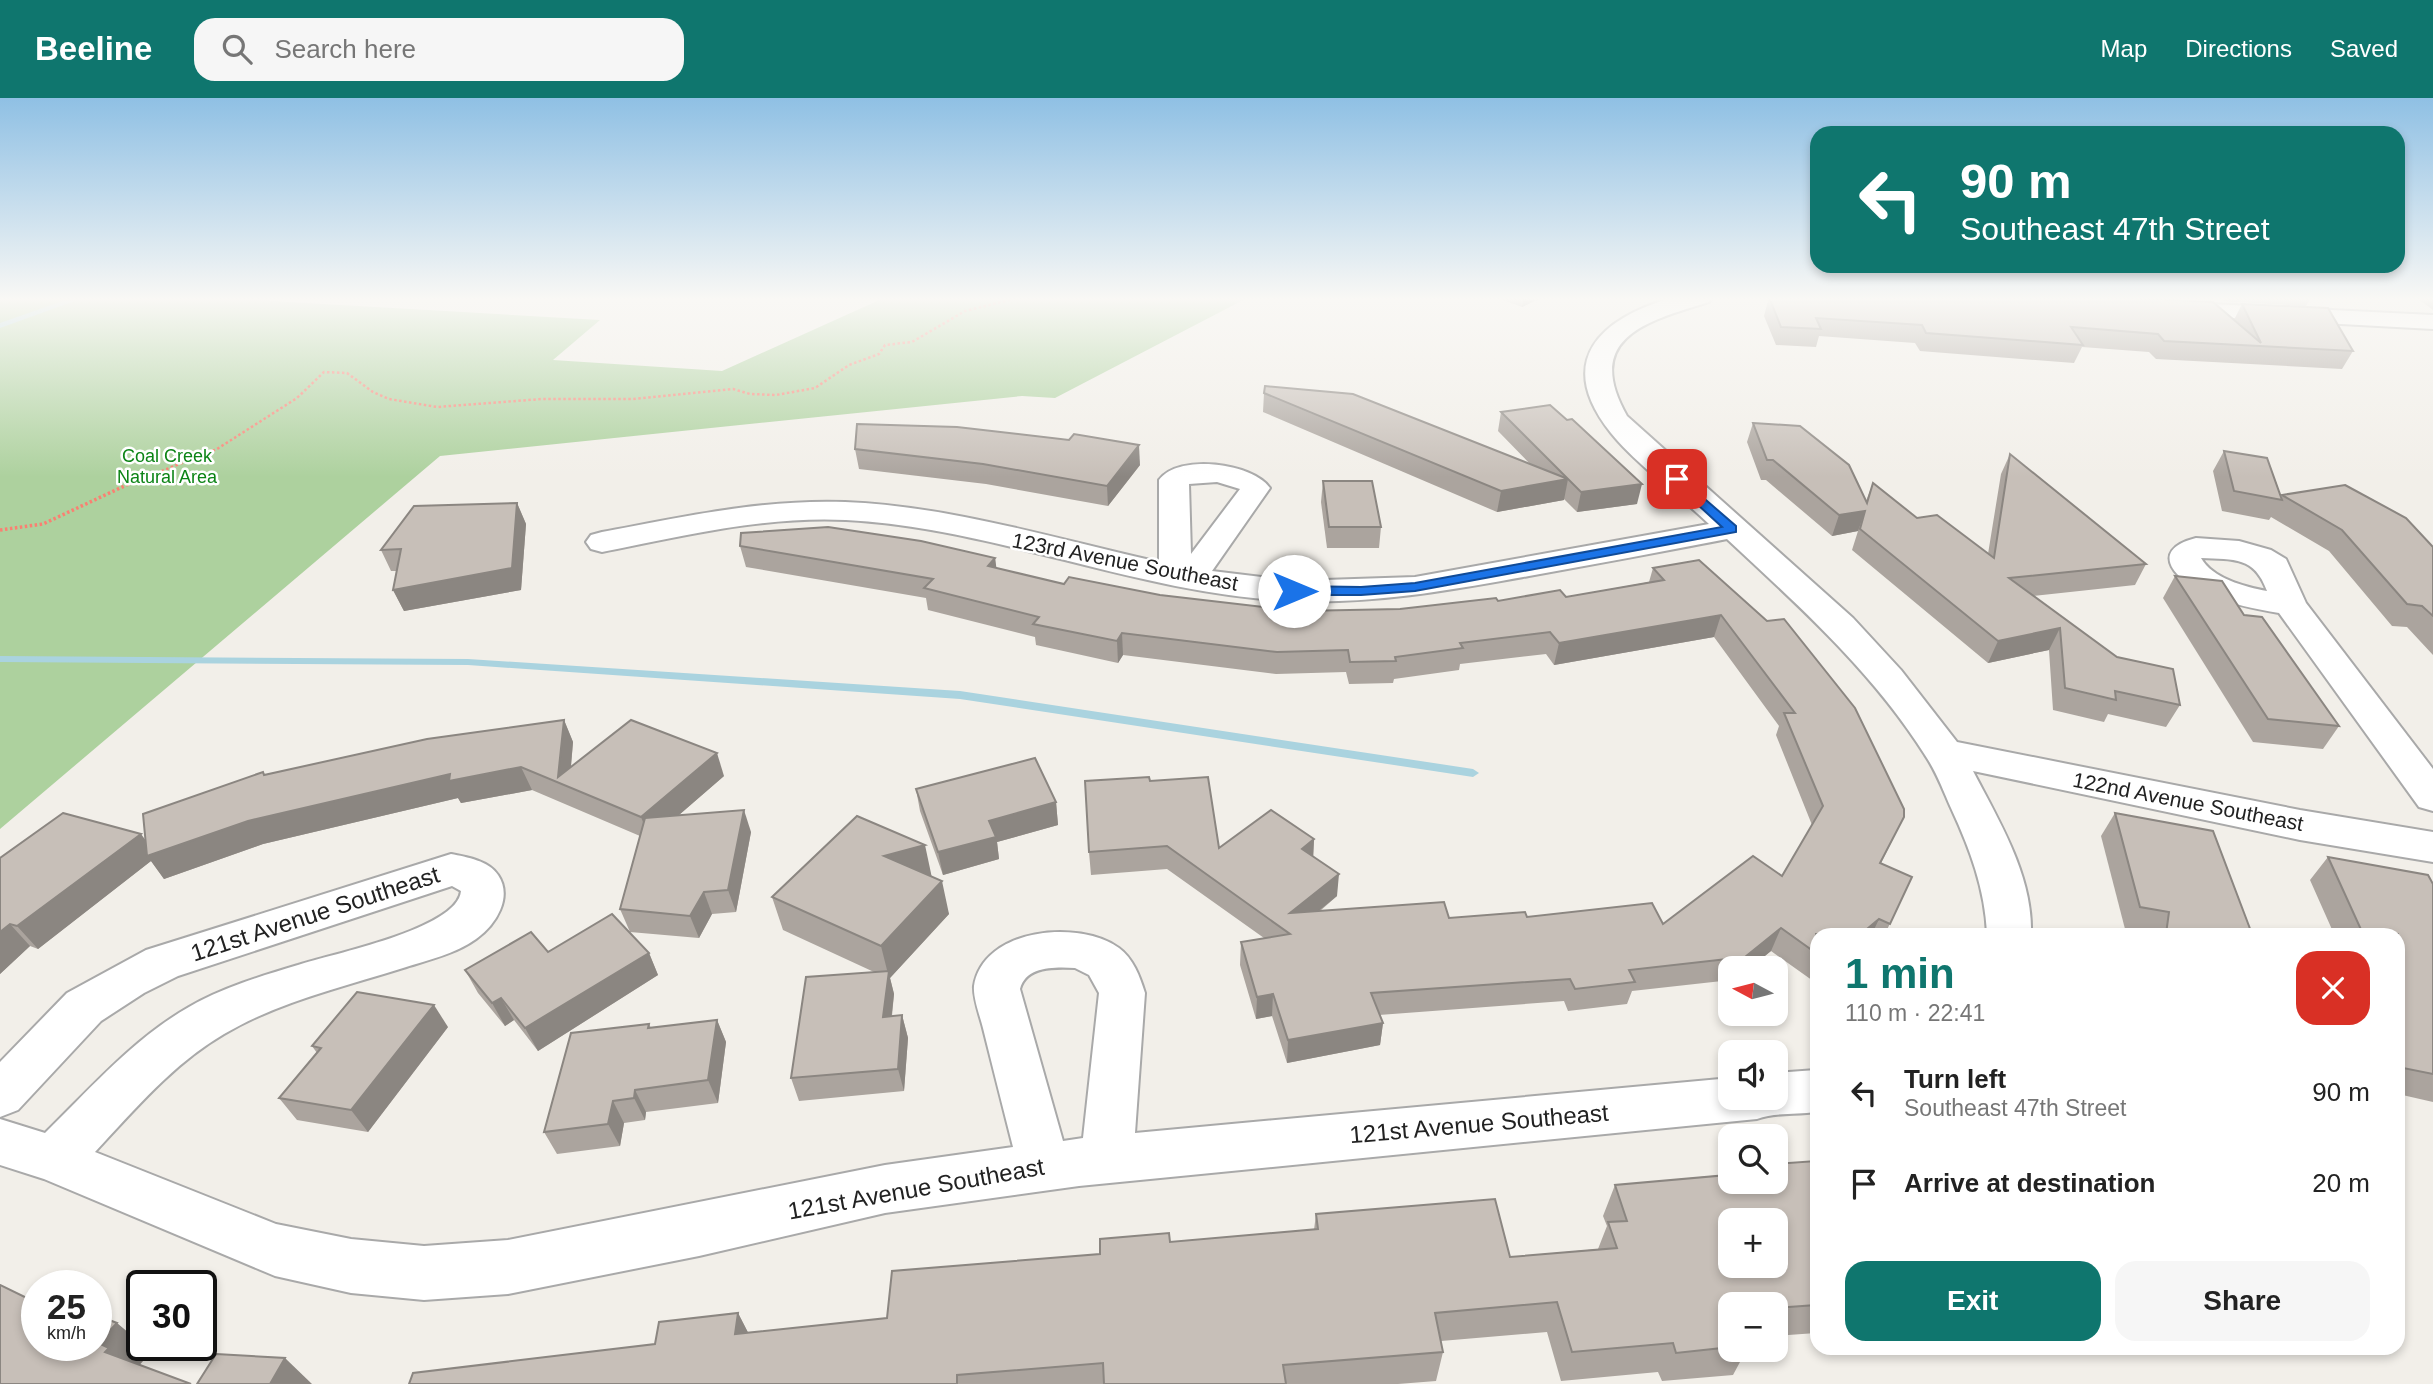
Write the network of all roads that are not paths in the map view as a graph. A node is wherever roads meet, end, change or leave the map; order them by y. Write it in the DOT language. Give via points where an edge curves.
graph roads {
  1 [pos="1602,357"];
  2 [pos="1732,529"];
  3 [pos="602,542"];
  4 [pos="2290,605"];
  5 [pos="1944,752"];
  6 [pos="2433,796"];
  7 [pos="2433,847"];
  8 [pos="2009,928"];
  9 [pos="1810,1092"];
  10 [pos="1788,1094"];
  11 [pos="0,1095"];
  12 [pos="1718,1101"];
  13 [pos="0,1142"];
  14 [pos="54,1159"];
  15 [pos="1107,1160"];
  16 [pos="1044,1167"];
  1 -- 2 [label="street" via="1598,383 1605,406 1622,429"];
  2 -- 3 [label="street, 123rd Avenue Southeast" via="1415,587 1361,591 1294,591 1183,577 933,521 845,511 748,514"];
  2 -- 5 [label="street" via="1841,625"];
  4 -- 6 [label="street"];
  5 -- 7 [label="street, 122nd Avenue Southeast" via="2300,825"];
  5 -- 8 [label="street" via="1993,852 2010,912"];
  9 -- 10 [label="street"];
  11 -- 14 [label="street, 121st Avenue Southeast" via="84,1007 162,963 451,870 481,883 481,905 472,918 440,938 269,993 201,1025 159,1055"];
  12 -- 15 [label="street, 121st Avenue Southeast"];
  13 -- 14 [label="street, 121st Avenue Southeast"];
  14 -- 16 [label="street, 121st Avenue Southeast" via="275,1250 351,1266 424,1273 508,1267 885,1189"];
  15 -- 16 [label="street, 121st Avenue Southeast"];
  15 -- 16 [label="street" via="1122,993 1119,979 1102,958 1076,948 1016,959 1004,968 997,989"];
}
